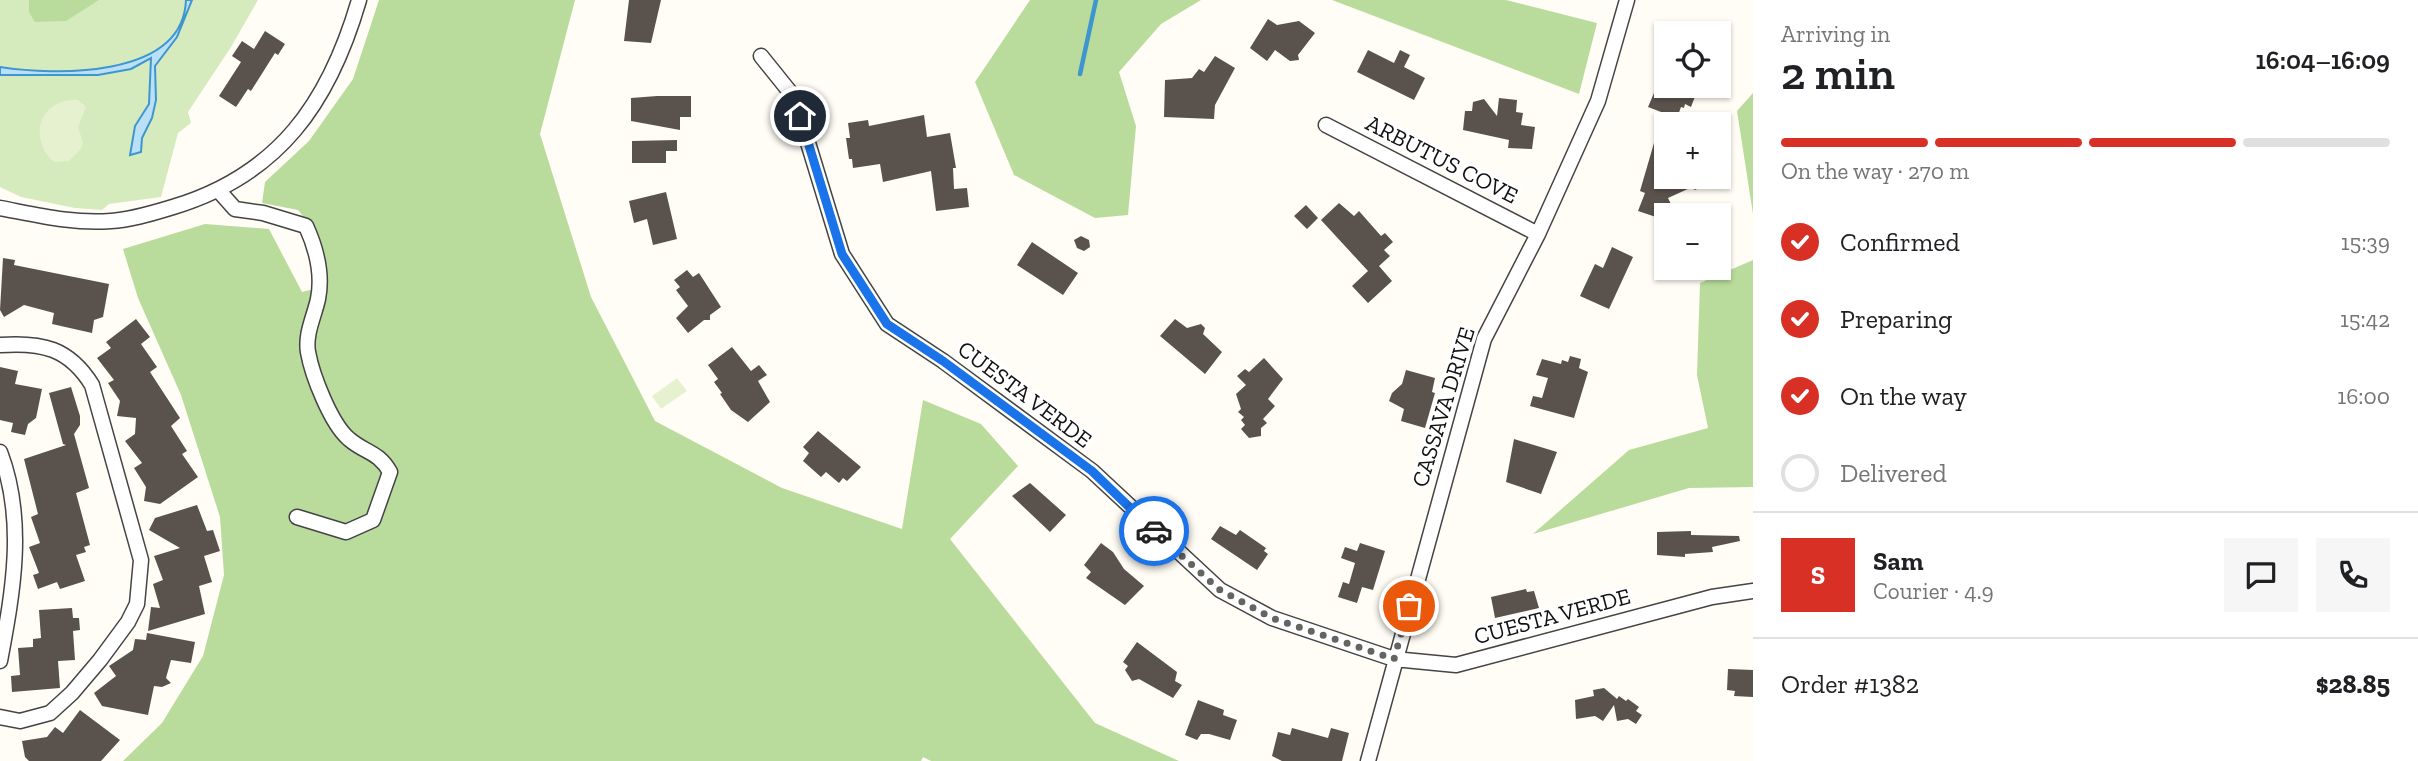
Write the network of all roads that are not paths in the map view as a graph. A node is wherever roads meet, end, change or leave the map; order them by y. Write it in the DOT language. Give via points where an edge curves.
graph roads {
  1 [pos="359,0"];
  2 [pos="1627,0"];
  3 [pos="761,56"];
  4 [pos="1326,125"];
  5 [pos="219,191"];
  6 [pos="0,208"];
  7 [pos="1538,234"];
  8 [pos="0,345"];
  9 [pos="0,452"];
  10 [pos="297,517"];
  11 [pos="1753,591"];
  12 [pos="1394,659"];
  13 [pos="0,661"];
  14 [pos="0,717"];
  15 [pos="1368,761"];
  1 -- 5 [label="street" via="333,74 305,118 270,155"];
  2 -- 7 [label="street, CASSAVA DRIVE" via="1598,100"];
  3 -- 12 [label="street, CUESTA VERDE" via="794,97 842,254 887,324 1092,471 1220,590 1272,618"];
  4 -- 7 [label="street, ARBUTUS COVE"];
  5 -- 6 [label="street" via="112,221 70,221"];
  5 -- 10 [label="street" via="235,209 306,226 317,251 318,297 308,351 323,399 348,439 382,458 390,472 373,520 346,532"];
  7 -- 12 [label="street, CASSAVA DRIVE" via="1484,339"];
  8 -- 14 [label="street" via="30,344 56,351 81,367 92,384 141,560 137,604 128,622 72,693 50,713 20,721"];
  9 -- 13 [label="street" via="10,479 16,561"];
  11 -- 12 [label="street, CUESTA VERDE" via="1712,597 1456,665"];
  12 -- 15 [label="street, CASSAVA DRIVE"];
}
